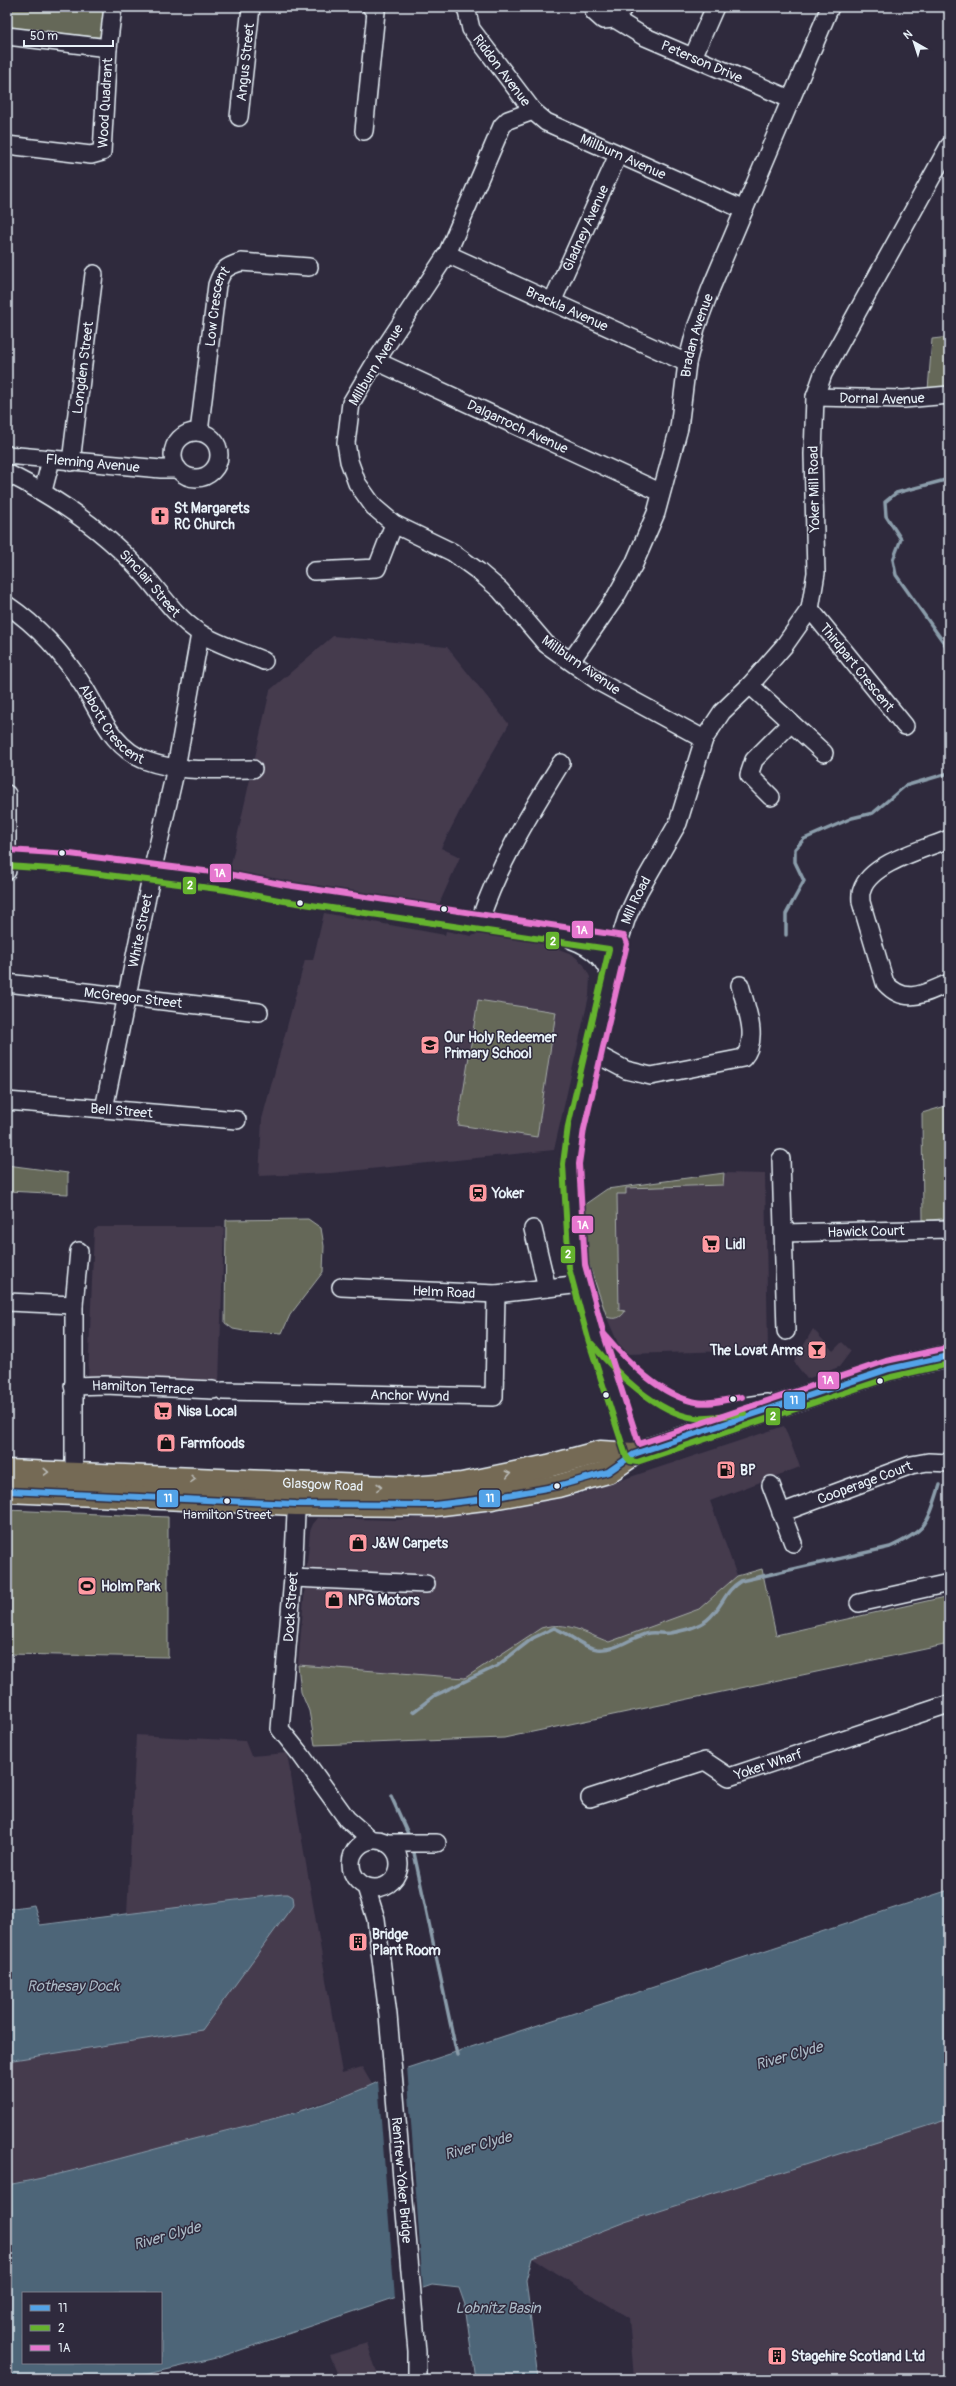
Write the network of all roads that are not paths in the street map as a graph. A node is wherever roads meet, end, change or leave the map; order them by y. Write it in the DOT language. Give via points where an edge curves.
graph roads {
  1 [pos="113,7"];
  2 [pos="251,7"];
  3 [pos="371,7"];
  4 [pos="466,7"];
  5 [pos="593,7"];
  6 [pos="715,7"];
  7 [pos="830,7"];
  8 [pos="619,13"];
  9 [pos="7,36"];
  10 [pos="108,48"];
  11 [pos="693,57"];
  12 [pos="790,99"];
  13 [pos="532,111"];
  14 [pos="239,117"];
  15 [pos="364,131"];
  16 [pos="7,145"];
  17 [pos="949,146"];
  18 [pos="618,155"];
  19 [pos="744,210"];
  20 [pos="447,254"];
  21 [pos="309,267"];
  22 [pos="94,274"];
  23 [pos="552,302"];
  24 [pos="376,361"];
  25 [pos="687,363"];
  26 [pos="949,395"];
  27 [pos="815,397"];
  28 [pos="199,432"];
  29 [pos="7,455"];
  30 [pos="51,460"];
  31 [pos="71,462"];
  32 [pos="178,469"];
  33 [pos="7,473"];
  34 [pos="43,491"];
  35 [pos="660,492"];
  36 [pos="394,524"];
  37 [pos="314,571"];
  38 [pos="7,605"];
  39 [pos="810,609"];
  40 [pos="200,634"];
  41 [pos="264,661"];
  42 [pos="571,661"];
  43 [pos="750,685"];
  44 [pos="791,723"];
  45 [pos="905,726"];
  46 [pos="704,739"];
  47 [pos="824,753"];
  48 [pos="561,763"];
  49 [pos="176,768"];
  50 [pos="253,769"];
  51 [pos="7,794"];
  52 [pos="771,797"];
  53 [pos="678,823"];
  54 [pos="949,839"];
  55 [pos="7,863"];
  56 [pos="152,872"];
  57 [pos="480,920"];
  58 [pos="549,932"];
  59 [pos="619,942"];
  60 [pos="611,982"];
  61 [pos="7,983"];
  62 [pos="949,983"];
  63 [pos="740,985"];
  64 [pos="128,998"];
  65 [pos="259,1012"];
  66 [pos="594,1053"];
  67 [pos="7,1101"];
  68 [pos="104,1109"];
  69 [pos="237,1120"];
  70 [pos="781,1159"];
  71 [pos="533,1229"];
  72 [pos="949,1229"];
  73 [pos="783,1234"];
  74 [pos="79,1251"];
  75 [pos="581,1284"];
  76 [pos="341,1287"];
  77 [pos="547,1288"];
  78 [pos="496,1294"];
  79 [pos="7,1302"];
  80 [pos="74,1305"];
  81 [pos="786,1331"];
  82 [pos="596,1337"];
  83 [pos="949,1356"];
  84 [pos="73,1386"];
  85 [pos="218,1391"];
  86 [pos="801,1399"];
  87 [pos="634,1454"];
  88 [pos="949,1463"];
  89 [pos="7,1470"];
  90 [pos="74,1484"];
  91 [pos="771,1485"];
  92 [pos="7,1491"];
  93 [pos="297,1494"];
  94 [pos="782,1513"];
  95 [pos="793,1543"];
  96 [pos="293,1578"];
  97 [pos="949,1582"];
  98 [pos="426,1584"];
  99 [pos="859,1603"];
  100 [pos="949,1704"];
  101 [pos="590,1798"];
  102 [pos="347,1819"];
  103 [pos="379,1842"];
  104 [pos="354,1851"];
  105 [pos="399,1865"];
  106 [pos="385,1886"];
  107 [pos="366,1887"];
  108 [pos="376,1919"];
  109 [pos="417,2379"];
  1 -- 10 [label="street, Wood Quadrant"];
  2 -- 14 [label="street, Angus Street"];
  3 -- 15 [label="street" via="376,12"];
  4 -- 13 [label="street, Riddon Avenue" via="471,29"];
  5 -- 8 [label="street, Peterson Drive" via="594,12 603,20"];
  6 -- 11 [label="street"];
  7 -- 12 [label="street, Bradan Avenue"];
  8 -- 11 [label="street, Peterson Drive" via="643,36"];
  9 -- 10 [label="street"];
  10 -- 16 [label="street, Wood Quadrant" via="102,152 91,155"];
  11 -- 12 [label="street, Peterson Drive"];
  12 -- 19 [label="street, Bradan Avenue"];
  13 -- 18 [label="street, Millburn Avenue" via="546,122"];
  13 -- 20 [label="street, Millburn Avenue" via="508,120 502,126"];
  17 -- 27 [label="street, Yoker Mill Road" via="823,374"];
  18 -- 19 [label="street, Millburn Avenue"];
  18 -- 23 [label="street, Gladney Avenue"];
  19 -- 25 [label="street, Bradan Avenue" via="696,328"];
  20 -- 23 [label="street, Brackla Avenue"];
  20 -- 24 [label="street, Millburn Avenue"];
  21 -- 28 [label="street, Low Crescent" via="241,262 221,271 217,285"];
  22 -- 31 [label="street, Longden Street"];
  23 -- 25 [label="street, Brackla Avenue"];
  24 -- 35 [label="street, Dalgarroch Avenue"];
  24 -- 36 [label="street, Millburn Avenue" via="351,403 346,444 357,483 374,507"];
  25 -- 35 [label="street, Bradan Avenue" via="679,428 671,462"];
  26 -- 27 [label="street, Dornal Avenue" via="904,399"];
  27 -- 39 [label="street, Yoker Mill Road" via="813,454 816,573"];
  28 -- 32 [label="street" via="189,433 180,439 174,448 174,459"];
  28 -- 32 [label="street" via="212,438 219,448 218,463 208,475 195,478 183,474"];
  29 -- 30 [label="street, Fleming Avenue"];
  30 -- 31 [label="street, Fleming Avenue"];
  30 -- 34 [label="street"];
  31 -- 32 [label="street, Fleming Avenue"];
  33 -- 34 [label="street, Sinclair Street"];
  34 -- 40 [label="street, Sinclair Street" via="115,546 141,571 168,604"];
  35 -- 42 [label="street, Bradan Avenue" via="656,513 634,564 615,598"];
  36 -- 37 [label="street" via="377,568"];
  36 -- 42 [label="street, Millburn Avenue" via="452,552 478,571 500,590 546,644"];
  38 -- 49 [label="street, Abbott Crescent" via="32,624 57,650 84,687 109,734 135,756"];
  39 -- 43 [label="street, Yoker Mill Road" via="784,646"];
  39 -- 45 [label="street, Thirdpart Crescent"];
  40 -- 41 [label="street, Sinclair Street"];
  40 -- 49 [label="street, White Street"];
  42 -- 46 [label="street, Millburn Avenue" via="600,683"];
  43 -- 44 [label="street"];
  43 -- 46 [label="street, Yoker Mill Road" via="722,712"];
  44 -- 47 [label="street"];
  44 -- 52 [label="street" via="754,760 749,775"];
  46 -- 53 [label="street, Yoker Mill Road"];
  48 -- 57 [label="street" via="522,825 492,883"];
  49 -- 50 [label="street, Abbott Crescent"];
  49 -- 56 [label="street, White Street"];
  51 -- 55 [label="street"];
  53 -- 59 [label="street, Mill Road" via="639,892"];
  54 -- 62 [label="street" via="880,868 869,878 862,890 861,902 886,983 895,994 907,997 919,995"];
  55 -- 56 [label="street" via="69,862"];
  56 -- 57 [label="street" via="447,918"];
  56 -- 64 [label="street, White Street"];
  57 -- 58 [label="street"];
  58 -- 59 [label="street"];
  58 -- 60 [label="street" via="592,950 605,963"];
  59 -- 60 [label="street, Mill Road"];
  60 -- 66 [label="street, Mill Road"];
  61 -- 64 [label="street, McGregor Street"];
  63 -- 66 [label="street" via="752,1039 750,1051 744,1058 650,1076 626,1070"];
  64 -- 65 [label="street, McGregor Street"];
  64 -- 68 [label="street, White Street"];
  66 -- 75 [label="street, Mill Road" via="576,1128 571,1164 575,1251"];
  67 -- 68 [label="street, Bell Street"];
  68 -- 69 [label="street, Bell Street"];
  70 -- 73 [label="street"];
  71 -- 77 [label="street"];
  72 -- 73 [label="street, Hawick Court"];
  73 -- 81 [label="street"];
  74 -- 80 [label="street"];
  75 -- 77 [label="street, Helm Road"];
  75 -- 82 [label="street, Mill Road"];
  76 -- 78 [label="street, Helm Road"];
  77 -- 78 [label="street, Helm Road"];
  78 -- 85 [label="street, Anchor Wynd" via="494,1397"];
  79 -- 80 [label="street"];
  80 -- 84 [label="street"];
  82 -- 86 [label="street, Mill Road" via="625,1369 672,1401 688,1408 705,1410"];
  82 -- 87 [label="street, Mill Road"];
  83 -- 86 [label="main road" via="889,1369"];
  84 -- 85 [label="street, Hamilton Terrace" via="105,1385"];
  84 -- 90 [label="street"];
  86 -- 87 [label="main road"];
  93 -- 87 [label="main road, Glasgow Road, one-way" via="434,1487 486,1479 600,1452"];
  87 -- 93 [label="main road, Glasgow Road" via="608,1472 558,1486 455,1503"];
  88 -- 94 [label="street, Cooperage Court" via="928,1462 911,1465"];
  89 -- 90 [label="main road, Glasgow Road, one-way"];
  90 -- 92 [label="main road, Glasgow Road"];
  90 -- 93 [label="main road, Glasgow Road"];
  91 -- 94 [label="street"];
  93 -- 96 [label="street, Dock Street"];
  94 -- 95 [label="street"];
  96 -- 98 [label="street"];
  96 -- 102 [label="street, Dock Street" via="280,1729"];
  97 -- 99 [label="street"];
  100 -- 101 [label="street, Yoker Wharf" via="729,1777 705,1761"];
  102 -- 103 [label="street"];
  102 -- 104 [label="street"];
  103 -- 104 [label="street" via="359,1846"];
  103 -- 105 [label="street" via="396,1851"];
  103 -- 105 [label="street" via="437,1843 410,1856"];
  104 -- 107 [label="street" via="352,1871"];
  105 -- 106 [label="street" via="395,1878"];
  106 -- 107 [label="street"];
  106 -- 108 [label="street"];
  107 -- 108 [label="street"];
  108 -- 109 [label="street, Renfrew-Yoker Bridge" via="388,2015"];
}
